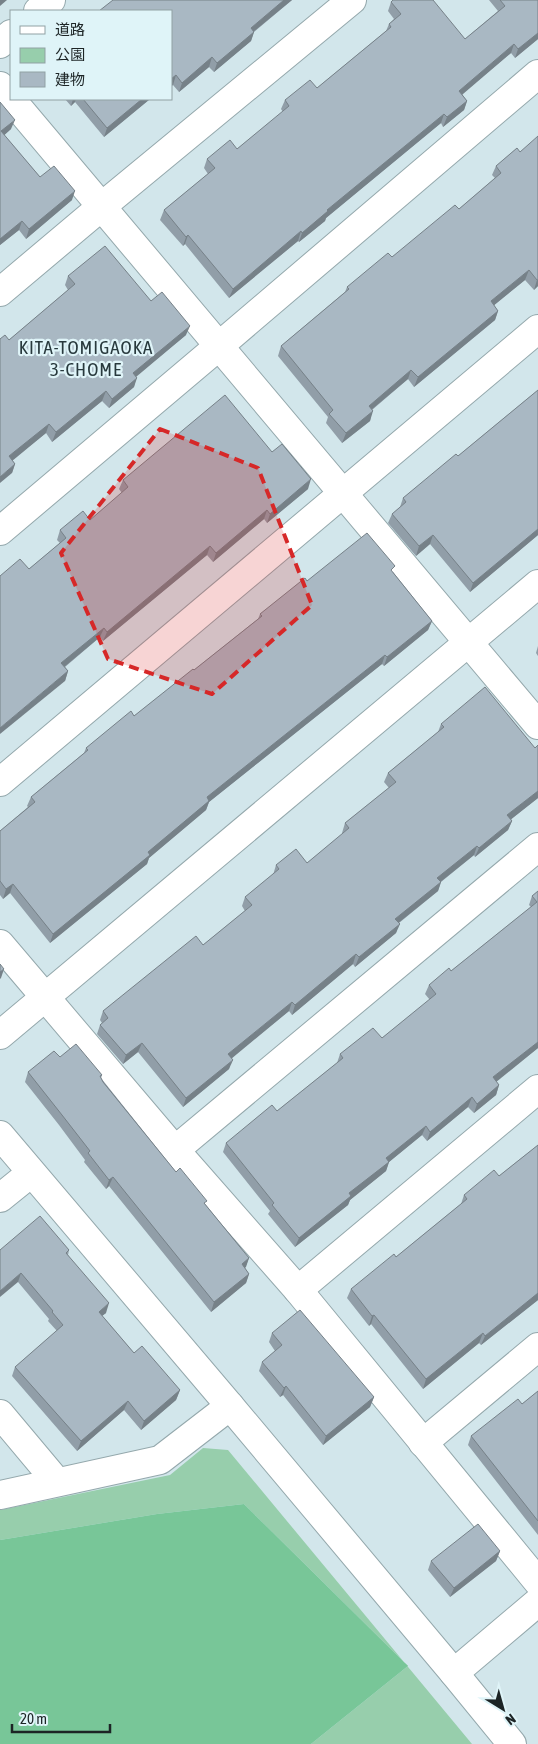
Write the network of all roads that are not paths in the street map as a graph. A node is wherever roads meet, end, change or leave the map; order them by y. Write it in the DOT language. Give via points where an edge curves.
graph roads {
  1 [pos="52,0"];
  2 [pos="352,0"];
  3 [pos="39,10"];
  4 [pos="10,35"];
  5 [pos="0,44"];
  6 [pos="538,74"];
  7 [pos="0,86"];
  8 [pos="10,98"];
  9 [pos="12,100"];
  10 [pos="101,207"];
  11 [pos="0,292"];
  12 [pos="538,329"];
  13 [pos="219,346"];
  14 [pos="342,494"];
  15 [pos="0,531"];
  16 [pos="538,584"];
  17 [pos="469,643"];
  18 [pos="538,725"];
  19 [pos="0,782"];
  20 [pos="538,847"];
  21 [pos="0,944"];
  22 [pos="44,997"];
  23 [pos="0,1034"];
  24 [pos="538,1089"];
  25 [pos="0,1135"];
  26 [pos="175,1150"];
  27 [pos="31,1173"];
  28 [pos="0,1198"];
  29 [pos="298,1290"];
  30 [pos="538,1347"];
  31 [pos="230,1406"];
  32 [pos="0,1414"];
  33 [pos="423,1443"];
  34 [pos="57,1482"];
  35 [pos="0,1495"];
  36 [pos="538,1582"];
  37 [pos="538,1602"];
  38 [pos="454,1672"];
  39 [pos="512,1744"];
  1 -- 3 [label="street"];
  2 -- 10 [label="street"];
  4 -- 5 [label="street"];
  6 -- 13 [label="street"];
  7 -- 8 [label="street"];
  9 -- 10 [label="street"];
  10 -- 11 [label="street"];
  10 -- 13 [label="street"];
  12 -- 14 [label="street"];
  13 -- 14 [label="street"];
  13 -- 15 [label="street"];
  14 -- 17 [label="street"];
  14 -- 19 [label="street"];
  16 -- 17 [label="street"];
  17 -- 18 [label="street"];
  17 -- 22 [label="street"];
  20 -- 26 [label="street"];
  21 -- 22 [label="street"];
  22 -- 23 [label="street"];
  22 -- 26 [label="street"];
  24 -- 29 [label="street"];
  25 -- 27 [label="street"];
  26 -- 29 [label="street"];
  27 -- 28 [label="street"];
  27 -- 31 [label="street"];
  29 -- 33 [label="street"];
  30 -- 33 [label="street"];
  31 -- 34 [label="street" via="160,1460"];
  31 -- 38 [label="street"];
  32 -- 34 [label="street"];
  33 -- 36 [label="street"];
  34 -- 35 [label="street"];
  37 -- 38 [label="street"];
  38 -- 39 [label="street"];
}
